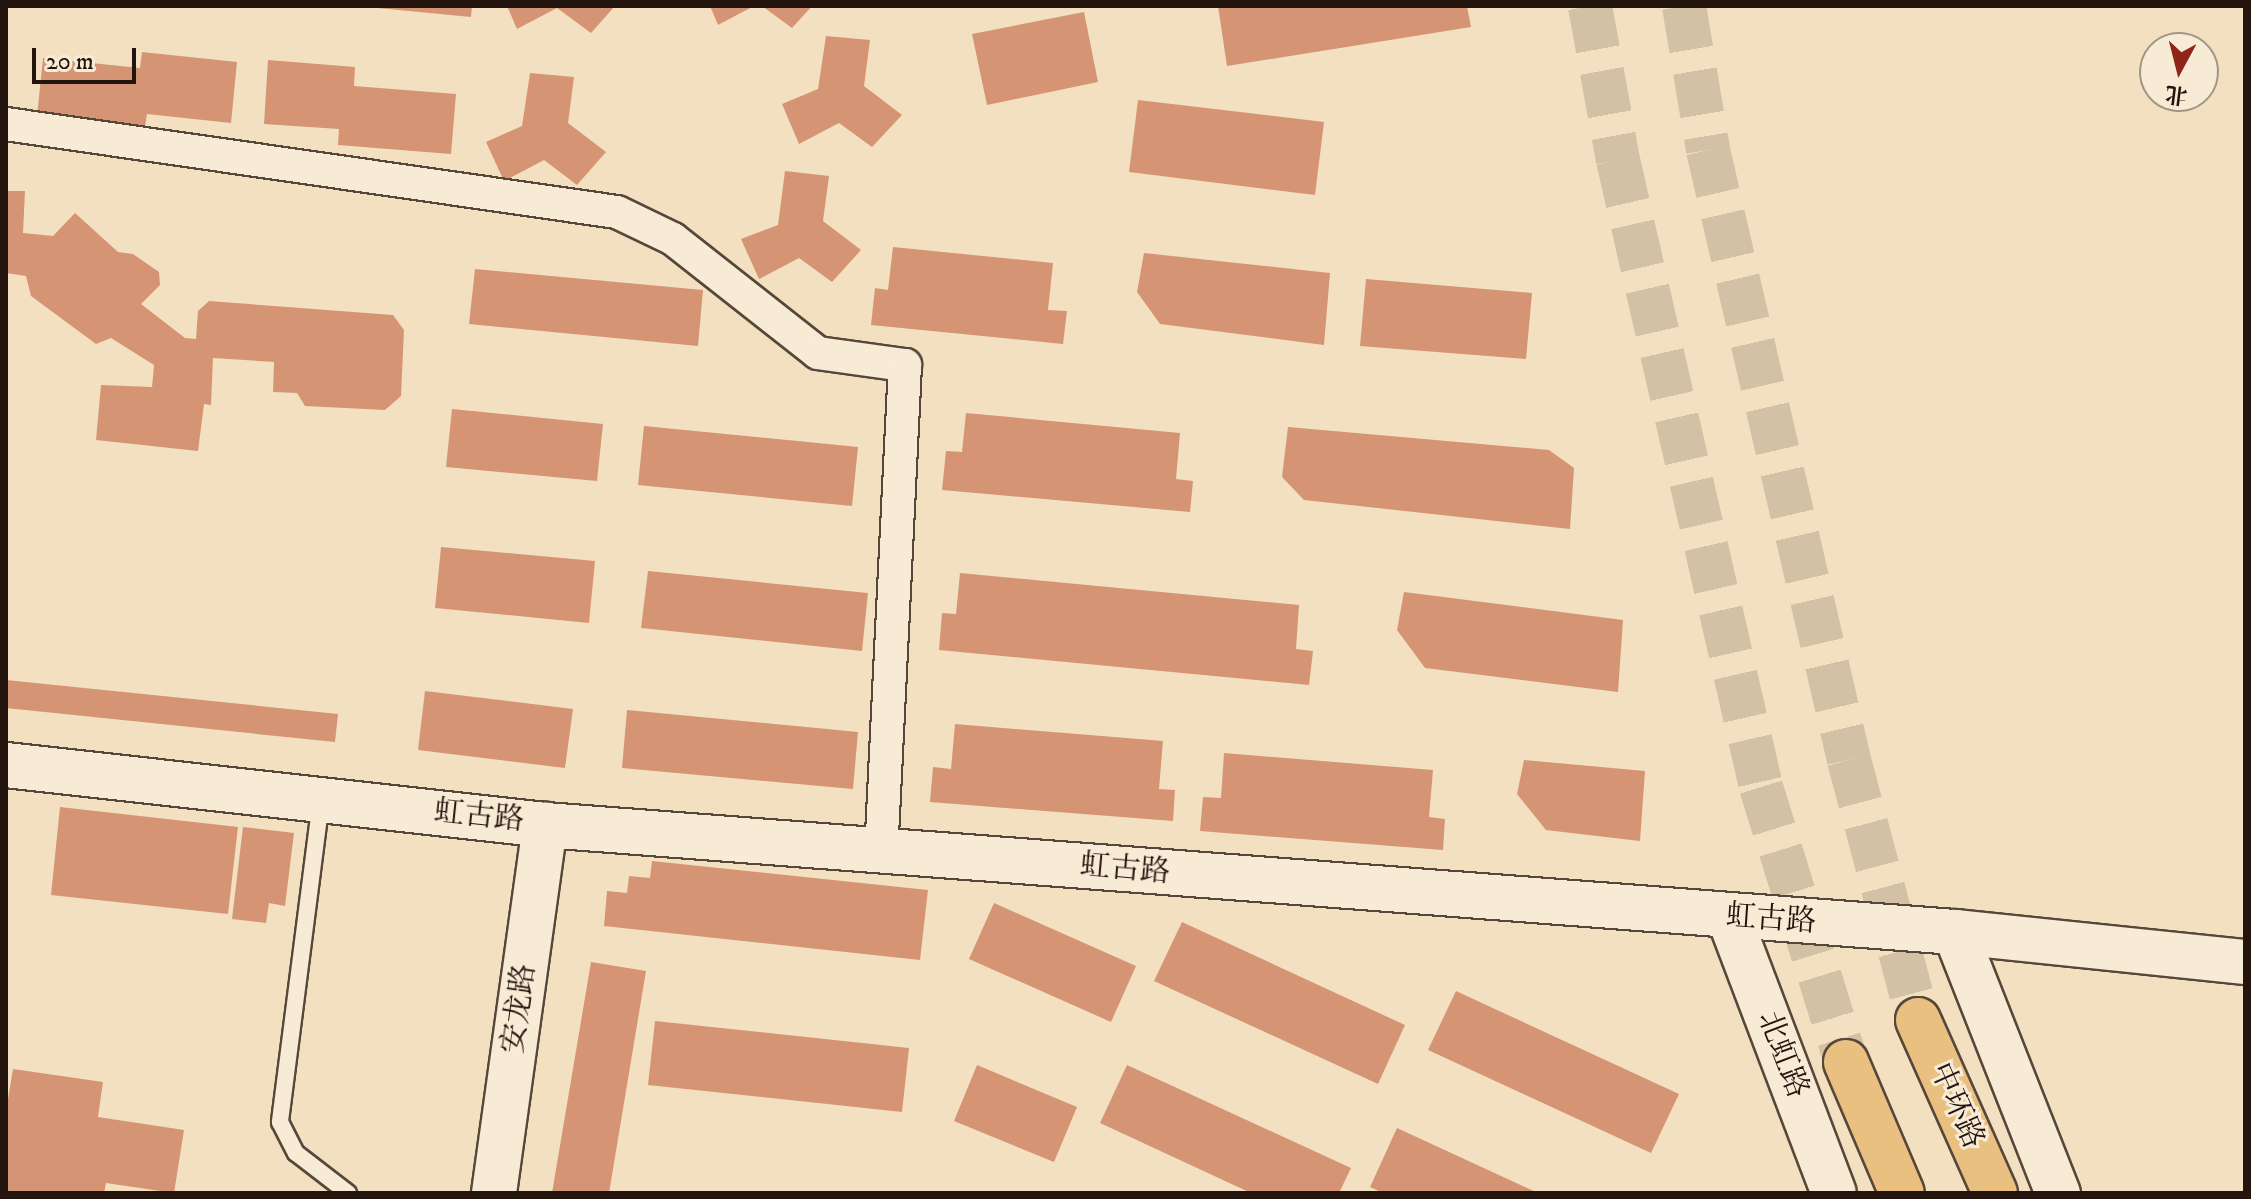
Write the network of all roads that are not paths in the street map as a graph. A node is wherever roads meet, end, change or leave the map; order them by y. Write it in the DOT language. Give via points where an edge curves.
graph roads {
  1 [pos="6,124"];
  2 [pos="6,765"];
  3 [pos="322,799"];
  4 [pos="545,825"];
  5 [pos="881,851"];
  6 [pos="1729,917"];
  7 [pos="1955,932"];
  8 [pos="2245,962"];
  9 [pos="1918,1020"];
  10 [pos="1846,1062"];
  11 [pos="348,1193"];
  12 [pos="494,1193"];
  13 [pos="1834,1193"];
  14 [pos="1902,1193"];
  15 [pos="1995,1193"];
  16 [pos="2058,1193"];
  1 -- 5 [label="street" via="617,212 673,239 818,353 905,365"];
  2 -- 3 [label="street, 虹古路"];
  3 -- 4 [label="street, 虹古路"];
  3 -- 11 [label="lane" via="280,1122 296,1153"];
  4 -- 5 [label="street, 虹古路"];
  4 -- 12 [label="street, 安龙路"];
  5 -- 6 [label="street, 虹古路"];
  6 -- 7 [label="street, 虹古路"];
  6 -- 13 [label="street, 北虹路"];
  7 -- 8 [label="street, 虹古路"];
  7 -- 16 [label="street"];
  9 -- 15 [label="highway, 中环路"];
  10 -- 14 [label="highway"];
}
